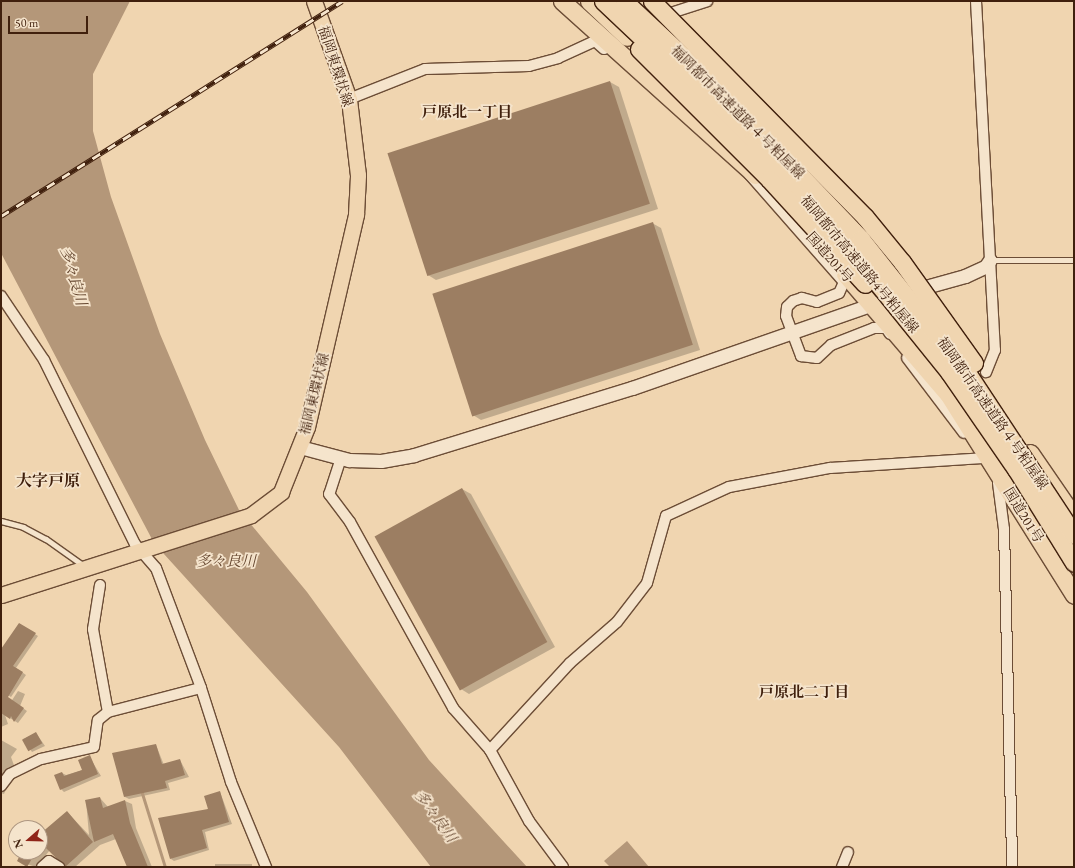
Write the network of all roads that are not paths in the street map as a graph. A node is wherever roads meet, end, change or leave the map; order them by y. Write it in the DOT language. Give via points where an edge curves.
graph roads {
  1 [pos="314,1"];
  2 [pos="562,1"];
  3 [pos="589,1"];
  4 [pos="603,1"];
  5 [pos="624,1"];
  6 [pos="632,1"];
  7 [pos="652,1"];
  8 [pos="707,1"];
  9 [pos="976,1"];
  10 [pos="674,12"];
  11 [pos="349,99"];
  12 [pos="990,260"];
  13 [pos="1074,260"];
  14 [pos="910,290"];
  15 [pos="1,296"];
  16 [pos="872,304"];
  17 [pos="791,332"];
  18 [pos="984,378"];
  19 [pos="942,396"];
  20 [pos="977,411"];
  21 [pos="300,448"];
  22 [pos="1020,450"];
  23 [pos="341,458"];
  24 [pos="983,458"];
  25 [pos="1074,518"];
  26 [pos="1,522"];
  27 [pos="1074,535"];
  28 [pos="146,552"];
  29 [pos="1074,563"];
  30 [pos="87,568"];
  31 [pos="100,585"];
  32 [pos="1,595"];
  33 [pos="1074,595"];
  34 [pos="202,688"];
  35 [pos="108,712"];
  36 [pos="490,750"];
  37 [pos="1,786"];
  38 [pos="848,852"];
  39 [pos="42,867"];
  40 [pos="59,867"];
  41 [pos="266,867"];
  42 [pos="563,867"];
  43 [pos="842,867"];
  44 [pos="1012,867"];
  1 -- 11 [label="main road, 福岡東環状線"];
  2 -- 16 [label="highway, 国道201号" via="766,184"];
  3 -- 20 [label="highway, bridge" via="809,221 972,413"];
  4 -- 20 [label="highway, 福岡都市高速道路4号粕屋線, bridge" via="752,142 833,228"];
  5 -- 22 [label="highway, 福岡都市高速道路４号粕屋線, bridge" via="715,86 861,239 968,374"];
  6 -- 14 [label="highway" via="734,92 869,239"];
  7 -- 22 [label="highway, bridge" via="748,95 865,217 902,262 979,371"];
  8 -- 10 [label="street"];
  9 -- 12 [label="street"];
  11 -- 17 [label="street" via="425,69 529,66 558,58 596,41 754,178 844,282 839,293 817,302 802,298 793,301 786,316"];
  11 -- 21 [label="main road, 福岡東環状線" via="358,175 356,214"];
  12 -- 13 [label="lane"];
  12 -- 14 [label="street" via="980,270"];
  12 -- 18 [label="street" via="995,350"];
  14 -- 16 [label="street"];
  14 -- 18 [label="highway"];
  15 -- 28 [label="street" via="44,360"];
  16 -- 17 [label="street"];
  16 -- 19 [label="highway, 国道201号"];
  17 -- 19 [label="street" via="801,356 808,359 817,358 831,345 874,328 886,328"];
  17 -- 23 [label="street" via="632,388 414,455 382,461"];
  18 -- 19 [label="lane"];
  18 -- 25 [label="highway"];
  19 -- 24 [label="street"];
  19 -- 33 [label="highway, 国道201号"];
  20 -- 29 [label="highway, 福岡都市高速道路4号粕屋線, bridge"];
  21 -- 23 [label="street"];
  21 -- 28 [label="main road, 福岡東環状線" via="281,492 251,515"];
  22 -- 27 [label="highway, 福岡都市高速道路４号粕屋線, bridge"];
  23 -- 36 [label="street" via="329,494 350,522 453,708"];
  24 -- 36 [label="street" via="830,468 729,487 666,516 647,583 617,622 570,663"];
  24 -- 44 [label="street" via="1002,496"];
  26 -- 30 [label="lane" via="23,527 46,539"];
  28 -- 30 [label="main road, 福岡東環状線"];
  28 -- 34 [label="street" via="156,568"];
  30 -- 32 [label="main road, 福岡東環状線"];
  31 -- 35 [label="street" via="93,629"];
  34 -- 35 [label="street"];
  34 -- 41 [label="street" via="230,782"];
  35 -- 37 [label="street" via="98,720 94,747 41,759 10,774"];
  36 -- 42 [label="street" via="529,821"];
  38 -- 43 [label="street"];
  39 -- 40 [label="street" via="49,861"];
}
